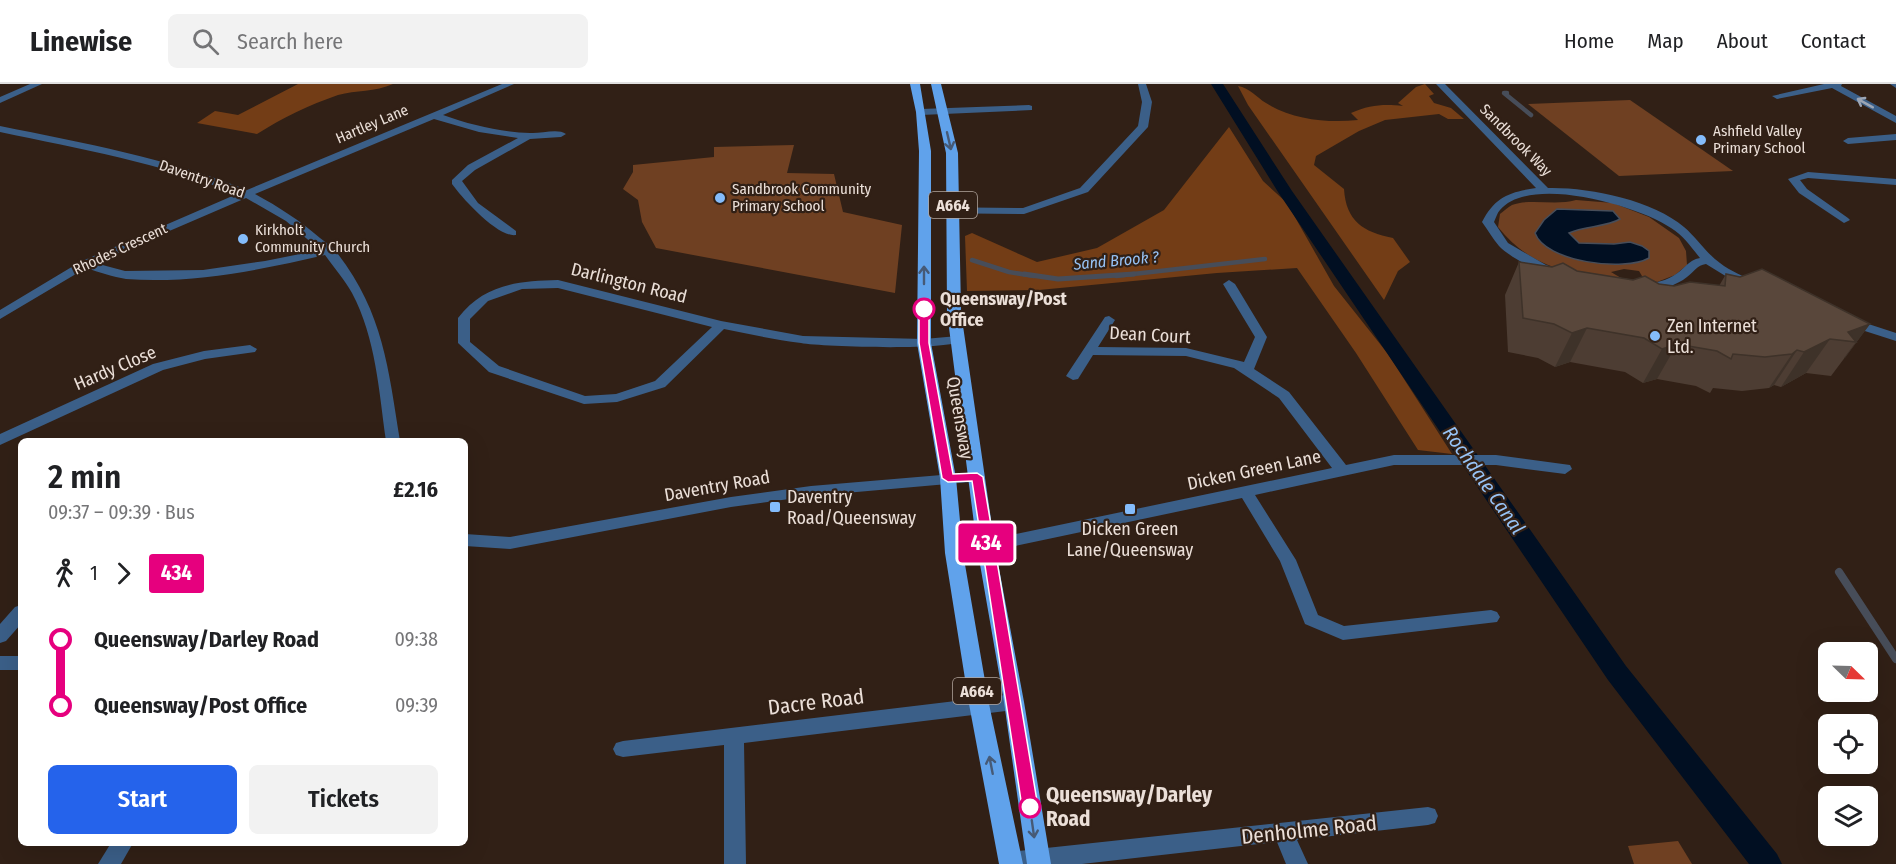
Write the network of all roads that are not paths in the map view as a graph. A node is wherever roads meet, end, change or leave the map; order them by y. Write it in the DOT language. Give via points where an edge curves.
graph roads {
  1 [pos="38,84"];
  2 [pos="510,84"];
  3 [pos="915,84"];
  4 [pos="936,84"];
  5 [pos="1142,84"];
  6 [pos="1440,84"];
  7 [pos="1834,84"];
  8 [pos="1777,96"];
  9 [pos="0,100"];
  10 [pos="1029,108"];
  11 [pos="921,112"];
  12 [pos="943,112"];
  13 [pos="432,115"];
  14 [pos="1896,120"];
  15 [pos="0,129"];
  16 [pos="561,134"];
  17 [pos="527,137"];
  18 [pos="1896,137"];
  19 [pos="1848,141"];
  20 [pos="1896,182"];
  21 [pos="1545,191"];
  22 [pos="247,194"];
  23 [pos="925,210"];
  24 [pos="953,210"];
  25 [pos="1844,220"];
  26 [pos="512,233"];
  27 [pos="329,251"];
  28 [pos="1709,260"];
  29 [pos="84,264"];
  30 [pos="1564,275"];
  31 [pos="1229,284"];
  32 [pos="1635,288"];
  33 [pos="1761,292"];
  34 [pos="0,315"];
  35 [pos="1834,317"];
  36 [pos="1109,320"];
  37 [pos="721,325"];
  38 [pos="1896,337"];
  39 [pos="958,339"];
  40 [pos="924,343"];
  41 [pos="250,349"];
  42 [pos="1089,351"];
  43 [pos="1247,371"];
  44 [pos="1072,376"];
  45 [pos="392,438"];
  46 [pos="0,440"];
  47 [pos="1565,469"];
  48 [pos="1342,471"];
  49 [pos="977,477"];
  50 [pos="948,478"];
  51 [pos="1246,492"];
  52 [pos="468,540"];
  53 [pos="986,547"];
  54 [pos="954,553"];
  55 [pos="18,615"];
  56 [pos="1491,617"];
  57 [pos="0,636"];
  58 [pos="0,663"];
  59 [pos="18,663"];
  60 [pos="1014,702"];
  61 [pos="979,704"];
  62 [pos="734,735"];
  63 [pos="623,749"];
  64 [pos="1428,816"];
  65 [pos="1284,834"];
  66 [pos="121,846"];
  67 [pos="1038,861"];
  68 [pos="1010,863"];
  69 [pos="109,864"];
  70 [pos="735,864"];
  71 [pos="1297,864"];
  1 -- 9 [label="street"];
  2 -- 13 [label="street, Hartley Lane"];
  3 -- 11 [label="highway, Queensway / A664"];
  4 -- 12 [label="highway, Queensway / A664"];
  5 -- 24 [label="street" via="1147,102 1143,127 1084,190 1024,211"];
  6 -- 21 [label="street, Sandbrook Way"];
  7 -- 8 [label="street"];
  14 -- 7 [label="street, one-way"];
  10 -- 12 [label="street"];
  11 -- 12 [label="street"];
  11 -- 23 [label="highway, Queensway / A664"];
  12 -- 24 [label="highway, Queensway / A664, one-way" via="952,153"];
  13 -- 17 [label="street" via="478,129"];
  13 -- 22 [label="street, Hartley Lane"];
  15 -- 22 [label="street, Daventry Road" via="174,167"];
  16 -- 17 [label="street"];
  17 -- 26 [label="street" via="457,180 474,205"];
  18 -- 19 [label="street"];
  20 -- 25 [label="street" via="1808,176 1793,179 1803,191"];
  21 -- 28 [label="street" via="1586,193 1652,212 1677,226"];
  21 -- 30 [label="street" via="1511,197 1497,206 1488,222 1504,245 1542,268"];
  22 -- 27 [label="street, Daventry Road" via="316,237"];
  22 -- 29 [label="street, Rhodes Crescent"];
  23 -- 24 [label="street"];
  40 -- 23 [label="highway, Queensway / A664, one-way"];
  24 -- 39 [label="highway, Queensway / A664"];
  27 -- 29 [label="street" via="203,274 125,275"];
  27 -- 45 [label="street, Daventry Road" via="357,291 371,324"];
  28 -- 32 [label="street" via="1695,262 1686,274 1668,284"];
  28 -- 33 [label="street"];
  29 -- 34 [label="street, Rhodes Crescent"];
  31 -- 43 [label="street" via="1261,337"];
  35 -- 38 [label="street"];
  36 -- 42 [label="street"];
  37 -- 37 [label="street, Darlington Road" via="558,284 521,285 484,298 464,318 464,343 494,369 584,400 617,398 660,384"];
  37 -- 40 [label="street, Darlington Road" via="803,340"];
  39 -- 40 [label="street, Darlington Road"];
  39 -- 49 [label="highway, Queensway / A664"];
  40 -- 50 [label="highway, Queensway / A664"];
  41 -- 46 [label="street, Hardy Close" via="158,367"];
  42 -- 43 [label="street, Dean Court" via="1186,352 1239,365"];
  42 -- 44 [label="street"];
  43 -- 48 [label="street, Dean Court" via="1284,395"];
  47 -- 48 [label="street, Dicken Green Lane" via="1496,460 1394,460"];
  48 -- 51 [label="street, Dicken Green Lane"];
  49 -- 50 [label="street, Daventry Road"];
  49 -- 53 [label="highway, Queensway / A664"];
  50 -- 52 [label="street, Daventry Road" via="731,502 510,543"];
  50 -- 54 [label="highway, Queensway / A664"];
  51 -- 53 [label="street, Dicken Green Lane"];
  51 -- 56 [label="street" via="1288,560 1311,619 1343,633"];
  53 -- 54 [label="street, Dicken Green Lane"];
  53 -- 60 [label="highway, Queensway / A664"];
  54 -- 61 [label="highway, Queensway / A664"];
  55 -- 57 [label="street"];
  58 -- 59 [label="street"];
  60 -- 61 [label="street, Dacre Road"];
  60 -- 67 [label="highway, Queensway / A664, one-way"];
  61 -- 62 [label="street, Dacre Road"];
  68 -- 61 [label="highway, Queensway / A664, one-way"];
  62 -- 63 [label="street, Dacre Road"];
  62 -- 70 [label="street"];
  64 -- 65 [label="street, Denholme Road"];
  65 -- 67 [label="street, Denholme Road"];
  65 -- 71 [label="street"];
  66 -- 69 [label="street"];
  67 -- 68 [label="street, Denholme Road"];
}
